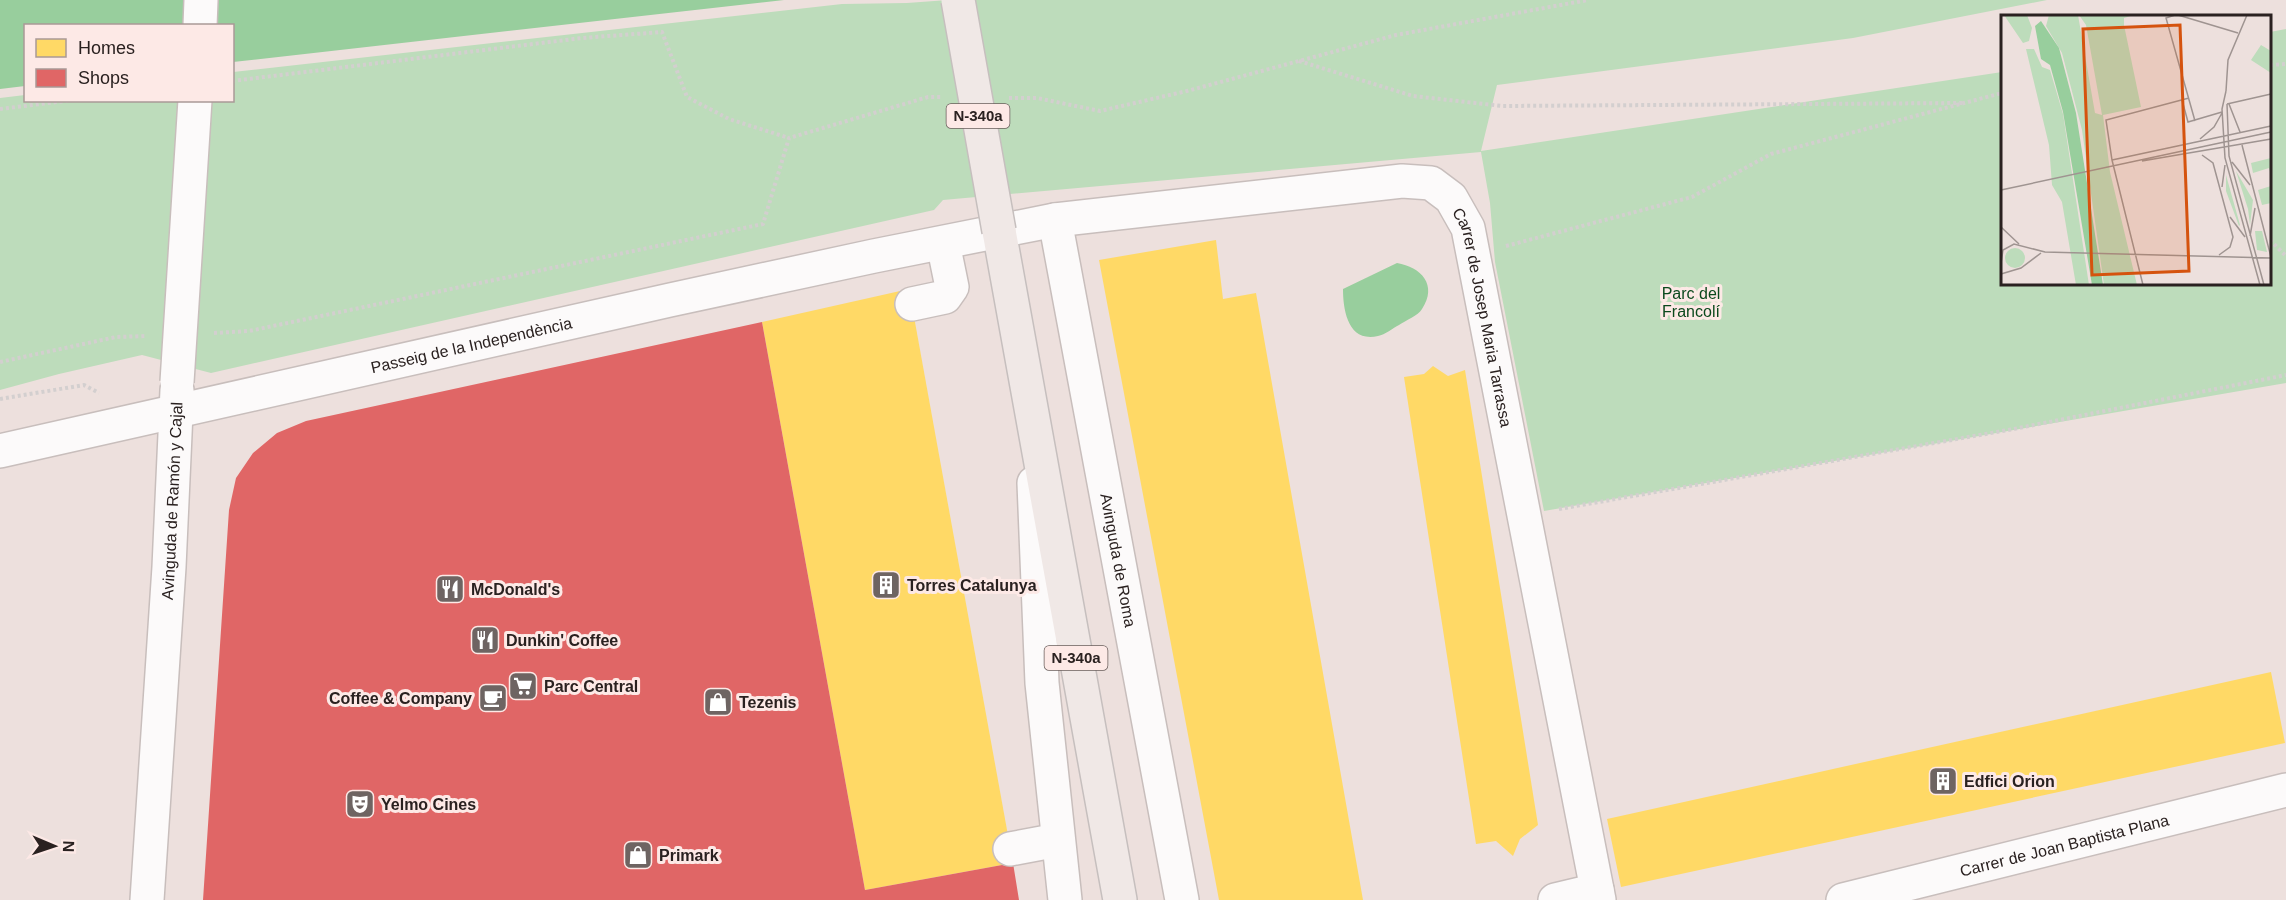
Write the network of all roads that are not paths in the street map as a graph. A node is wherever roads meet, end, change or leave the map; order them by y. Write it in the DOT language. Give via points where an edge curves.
graph roads {
  1 [pos="201,0"];
  2 [pos="958,0"];
  3 [pos="200,24"];
  4 [pos="195,102"];
  5 [pos="1055,220"];
  6 [pos="999,231"];
  7 [pos="943,243"];
  8 [pos="912,304"];
  9 [pos="177,396"];
  10 [pos="1032,416"];
  11 [pos="0,451"];
  12 [pos="2286,790"];
  13 [pos="1059,840"];
  14 [pos="1010,849"];
  15 [pos="1598,895"];
  16 [pos="147,900"];
  17 [pos="1065,900"];
  18 [pos="1120,900"];
  19 [pos="1182,900"];
  20 [pos="1555,900"];
  21 [pos="1843,900"];
  1 -- 3 [label="street"];
  2 -- 6 [label="main road, N-340a, bridge"];
  4 -- 9 [label="street, Avinguda de Ramón y Cajal, bridge"];
  5 -- 6 [label="street, Carrer de Josep Maria Tarrassa"];
  5 -- 15 [label="street, Carrer de Josep Maria Tarrassa" via="1402,181 1431,183 1451,198 1468,228"];
  5 -- 19 [label="street, Avinguda de Roma"];
  6 -- 7 [label="street, Passeig de la Independència"];
  6 -- 10 [label="main road, N-340a"];
  7 -- 8 [label="street" via="952,287 945,297"];
  7 -- 9 [label="street, Passeig de la Independència" via="513,334"];
  9 -- 11 [label="street, Passeig de la Independència"];
  9 -- 16 [label="street, Avinguda de Ramón y Cajal"];
  10 -- 13 [label="street" via="1042,683"];
  10 -- 18 [label="main road, N-340a"];
  12 -- 21 [label="street, Carrer de Joan Baptista Plana"];
  13 -- 14 [label="street"];
  13 -- 17 [label="street"];
  15 -- 20 [label="street"];
}
